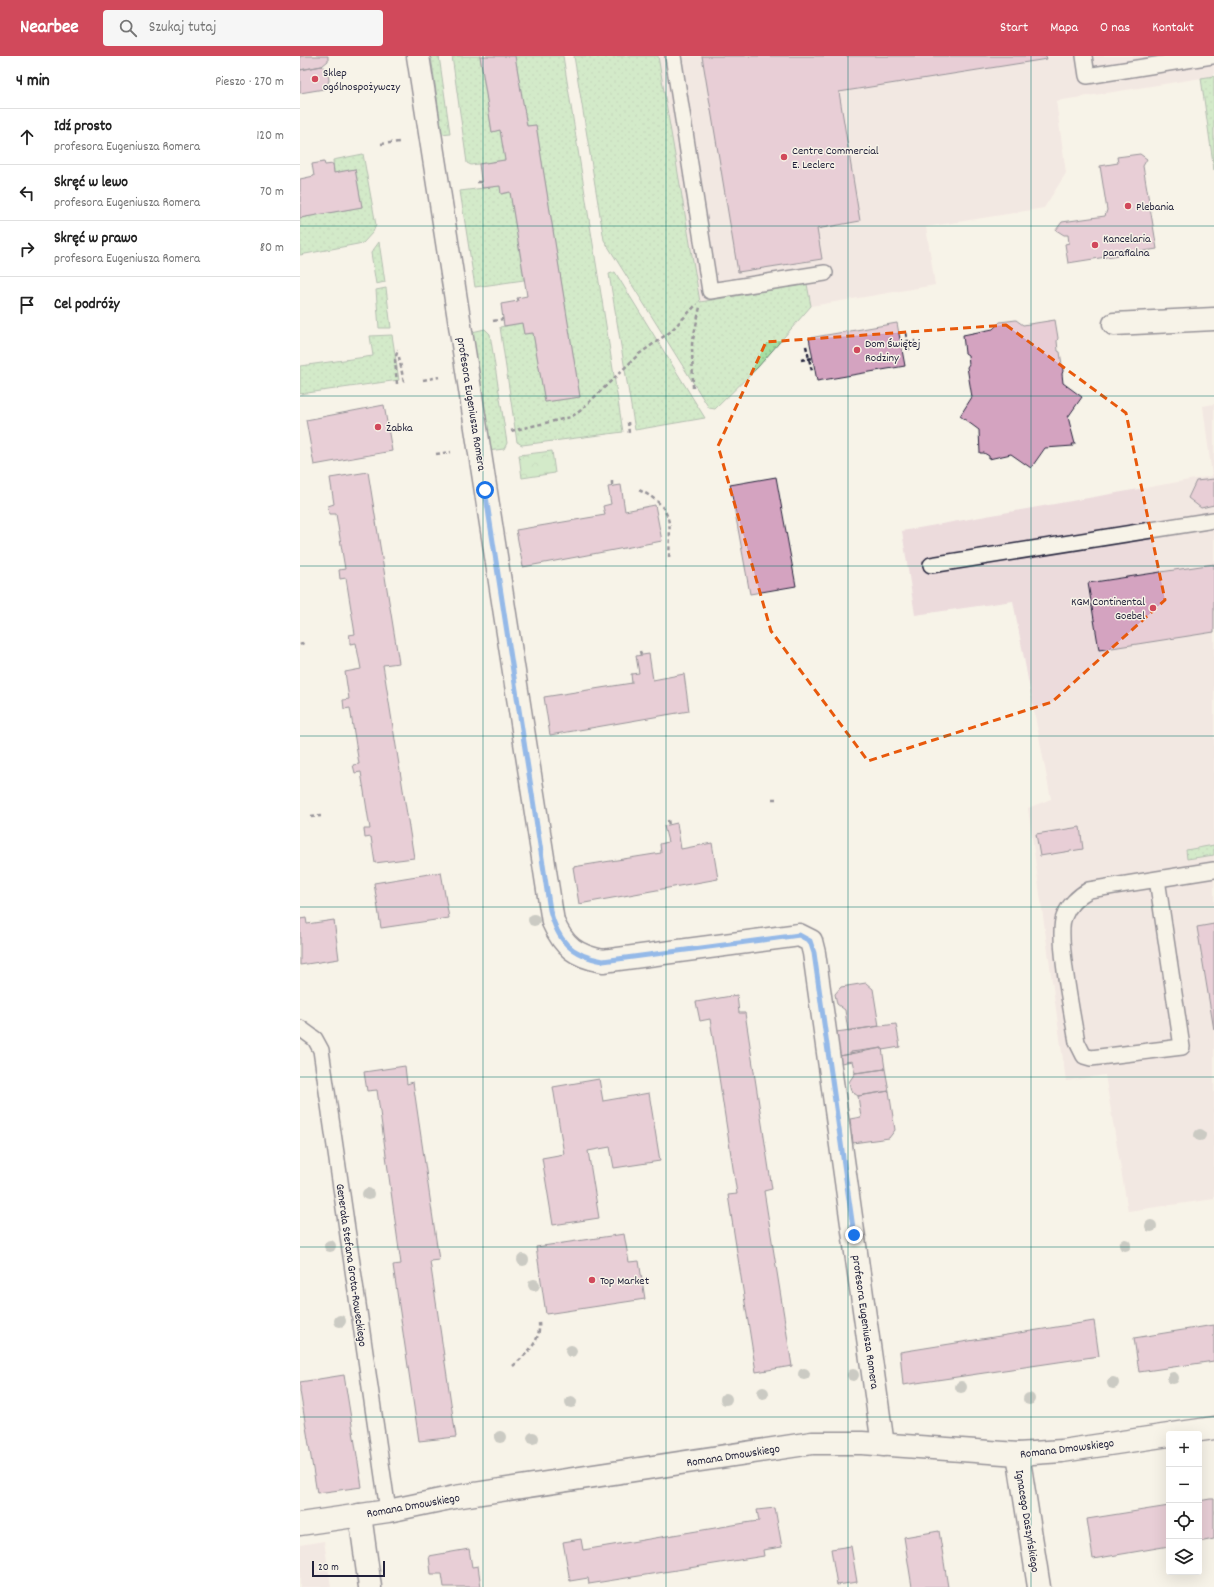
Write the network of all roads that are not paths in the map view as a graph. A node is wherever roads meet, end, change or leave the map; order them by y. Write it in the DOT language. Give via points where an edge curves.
graph roads {
  1 [pos="418,56"];
  2 [pos="673,56"];
  3 [pos="1084,56"];
  4 [pos="1212,56"];
  5 [pos="825,273"];
  6 [pos="1214,319"];
  7 [pos="1114,324"];
  8 [pos="1214,520"];
  9 [pos="931,565"];
  10 [pos="1214,870"];
  11 [pos="1157,879"];
  12 [pos="300,1028"];
  13 [pos="1214,1428"];
  14 [pos="1193,1431"];
  15 [pos="1166,1434"];
  16 [pos="883,1445"];
  17 [pos="1018,1454"];
  18 [pos="388,1511"];
  19 [pos="360,1515"];
  20 [pos="300,1524"];
  21 [pos="370,1587"];
  22 [pos="1039,1587"];
  1 -- 16 [label="street, profesora Eugeniusza Romera" via="553,922 566,945 584,956 603,961 799,935 810,941 814,953"];
  2 -- 5 [label="lane" via="710,291"];
  3 -- 4 [label="lane" via="1087,76"];
  6 -- 7 [label="street"];
  8 -- 9 [label="lane"];
  10 -- 11 [label="lane"];
  11 -- 11 [label="lane" via="1182,1047 1091,1058 1084,1056 1077,1042 1061,935 1064,917 1075,900 1089,890"];
  12 -- 18 [label="lane, Generała Stefana Grota-Roweckiego" via="315,1040 321,1050"];
  13 -- 14 [label="street"];
  15 -- 17 [label="street, Romana Dmowskiego" via="1062,1451"];
  16 -- 17 [label="street, Romana Dmowskiego"];
  16 -- 18 [label="street, Romana Dmowskiego" via="812,1443 454,1497"];
  17 -- 22 [label="street, Ignacego Daszyńskiego"];
  18 -- 19 [label="street, Romana Dmowskiego"];
  19 -- 20 [label="street, Romana Dmowskiego"];
  19 -- 21 [label="street"];
}
